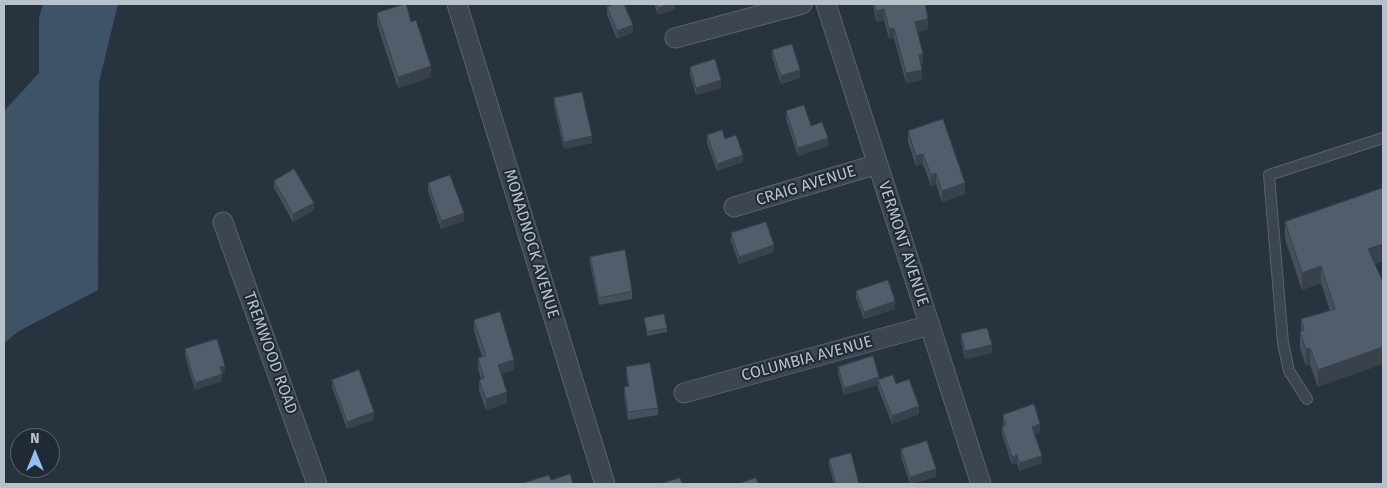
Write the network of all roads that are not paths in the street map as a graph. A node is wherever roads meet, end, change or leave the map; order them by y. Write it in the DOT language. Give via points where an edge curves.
graph roads {
  1 [pos="457,4"];
  2 [pos="802,4"];
  3 [pos="826,4"];
  4 [pos="675,38"];
  5 [pos="1383,138"];
  6 [pos="878,164"];
  7 [pos="734,207"];
  8 [pos="222,222"];
  9 [pos="930,325"];
  10 [pos="684,393"];
  11 [pos="1307,399"];
  12 [pos="317,484"];
  13 [pos="605,484"];
  14 [pos="981,484"];
  1 -- 13 [label="street, MONADNOCK AVENUE"];
  2 -- 4 [label="street"];
  3 -- 6 [label="street, VERMONT AVENUE"];
  5 -- 11 [label="lane" via="1269,175 1283,343 1290,371"];
  6 -- 7 [label="street, CRAIG AVENUE"];
  6 -- 9 [label="street, VERMONT AVENUE"];
  8 -- 12 [label="street, TREMWOOD ROAD"];
  9 -- 10 [label="street, COLUMBIA AVENUE"];
  9 -- 14 [label="street, VERMONT AVENUE"];
}
